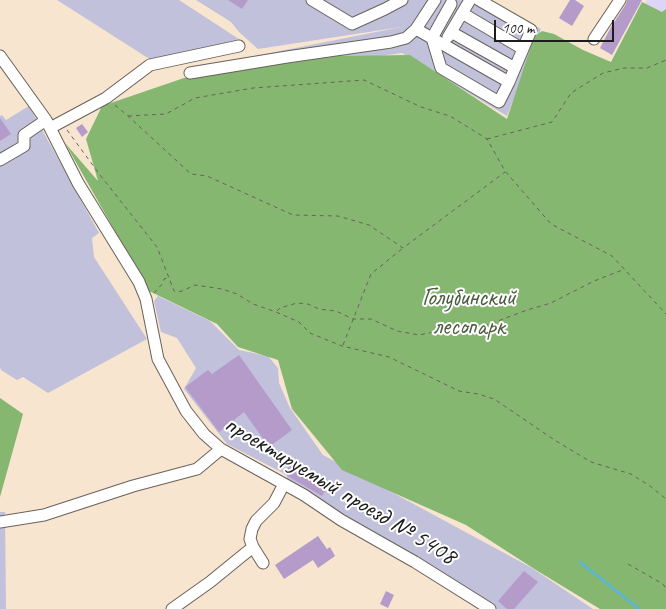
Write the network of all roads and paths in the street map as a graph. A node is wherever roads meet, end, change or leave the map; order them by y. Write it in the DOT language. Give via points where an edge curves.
graph roads {
  1 [pos="312,0"];
  2 [pos="402,0"];
  3 [pos="435,0"];
  4 [pos="470,0"];
  5 [pos="479,0"];
  6 [pos="620,0"];
  7 [pos="451,4"];
  8 [pos="462,13"];
  9 [pos="416,29"];
  10 [pos="451,32"];
  11 [pos="432,38"];
  12 [pos="594,39"];
  13 [pos="444,45"];
  14 [pos="239,46"];
  15 [pos="523,49"];
  16 [pos="438,55"];
  17 [pos="0,56"];
  18 [pos="666,60"];
  19 [pos="515,68"];
  20 [pos="190,73"];
  21 [pos="509,82"];
  22 [pos="106,98"];
  23 [pos="128,116"];
  24 [pos="52,124"];
  25 [pos="487,139"];
  26 [pos="0,160"];
  27 [pos="505,171"];
  28 [pos="403,248"];
  29 [pos="625,269"];
  30 [pos="168,277"];
  31 [pos="146,299"];
  32 [pos="276,312"];
  33 [pos="666,314"];
  34 [pos="353,319"];
  35 [pos="342,346"];
  36 [pos="221,449"];
  37 [pos="284,484"];
  38 [pos="666,499"];
  39 [pos="0,522"];
  40 [pos="253,547"];
  41 [pos="263,564"];
  42 [pos="628,564"];
  43 [pos="666,589"];
  44 [pos="485,608"];
  45 [pos="172,609"];
  1 -- 2 [label="street" via="352,24"];
  3 -- 9 [label="street"];
  4 -- 8 [label="street"];
  5 -- 15 [label="street" via="531,30"];
  6 -- 12 [label="street"];
  7 -- 11 [label="street"];
  8 -- 10 [label="street"];
  8 -- 15 [label="street"];
  9 -- 11 [label="street"];
  9 -- 20 [label="street" via="406,38 391,42"];
  10 -- 13 [label="street"];
  10 -- 19 [label="street"];
  11 -- 13 [label="street"];
  11 -- 16 [label="street"];
  13 -- 16 [label="street"];
  13 -- 21 [label="street"];
  14 -- 22 [label="street" via="150,65"];
  15 -- 19 [label="street"];
  16 -- 21 [label="street" via="441,68 499,102"];
  17 -- 24 [label="street, проектируемый проезд № 5408"];
  18 -- 25 [label="path" via="647,68 624,68 603,73 571,94 552,122"];
  19 -- 21 [label="street"];
  22 -- 23 [label="path"];
  22 -- 24 [label="street"];
  23 -- 25 [label="path" via="166,114 195,98 253,88 364,80 421,107 450,116"];
  23 -- 28 [label="path" via="191,174 207,176 293,215 338,216 369,224"];
  24 -- 26 [label="street" via="24,135 24,146"];
  24 -- 30 [label="path" via="157,247"];
  24 -- 31 [label="street, проектируемый проезд № 5408" via="78,184 140,282"];
  25 -- 27 [label="path"];
  27 -- 28 [label="path"];
  27 -- 29 [label="path" via="552,224 612,256"];
  28 -- 34 [label="path" via="371,274"];
  29 -- 33 [label="path"];
  29 -- 34 [label="path" via="551,304 482,327 454,328 419,335 397,331 371,318"];
  30 -- 31 [label="path"];
  30 -- 32 [label="path" via="177,292 195,285 222,289"];
  31 -- 36 [label="street, проектируемый проезд № 5408" via="158,359 186,411"];
  32 -- 34 [label="path" via="297,303"];
  32 -- 35 [label="path" via="299,322 310,334"];
  34 -- 35 [label="path"];
  35 -- 38 [label="path" via="389,357 459,391 494,399 591,462 631,474"];
  36 -- 37 [label="street, проектируемый проезд № 5408"];
  36 -- 39 [label="street" via="197,469 44,515"];
  37 -- 40 [label="street" via="274,503 252,529 250,539"];
  37 -- 44 [label="street, проектируемый проезд № 5408"];
  40 -- 41 [label="street"];
  40 -- 45 [label="street"];
  42 -- 43 [label="path" via="663,584"];
}
